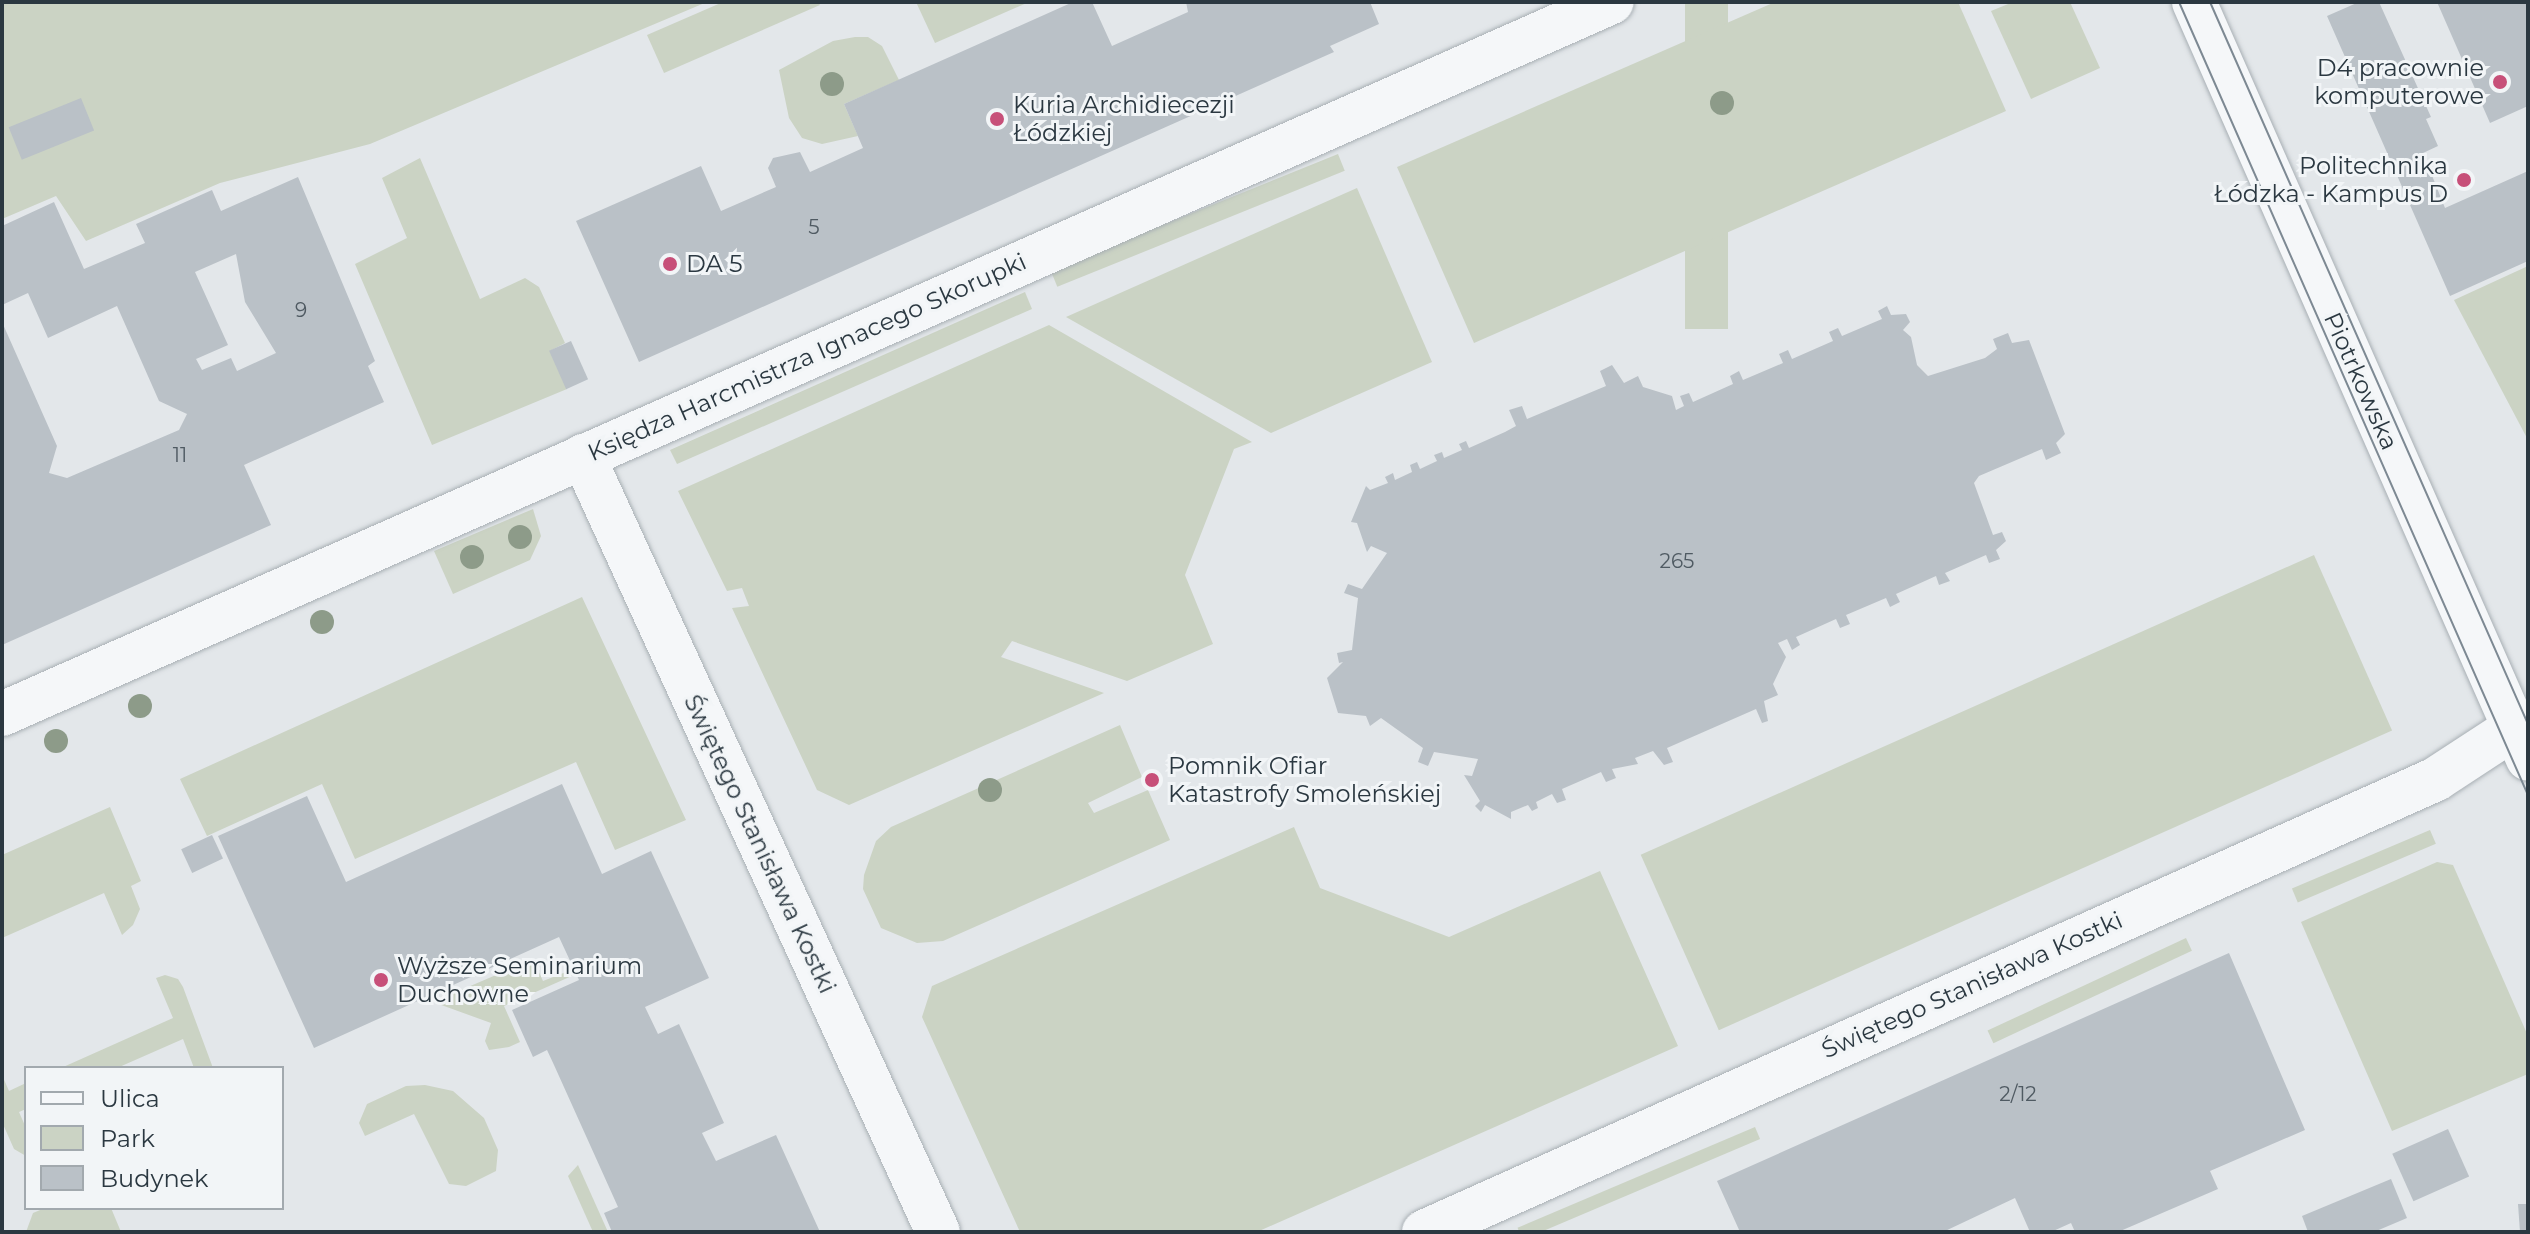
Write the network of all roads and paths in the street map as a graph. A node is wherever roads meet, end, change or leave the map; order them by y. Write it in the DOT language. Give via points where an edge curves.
graph roads {
  1 [pos="1612,2"];
  2 [pos="2194,2"];
  3 [pos="583,456"];
  4 [pos="2,714"];
  5 [pos="2523,734"];
  6 [pos="938,1232"];
  7 [pos="1424,1232"];
  1 -- 3 [label="street, Księdza Harcmistrza Ignacego Skorupki"];
  2 -- 5 [label="street, Piotrkowska"];
  3 -- 4 [label="street, Księdza Harcmistrza Ignacego Skorupki"];
  3 -- 6 [label="street, Świętego Stanisława Kostki"];
  5 -- 7 [label="street, Świętego Stanisława Kostki" via="2436,779"];
}
